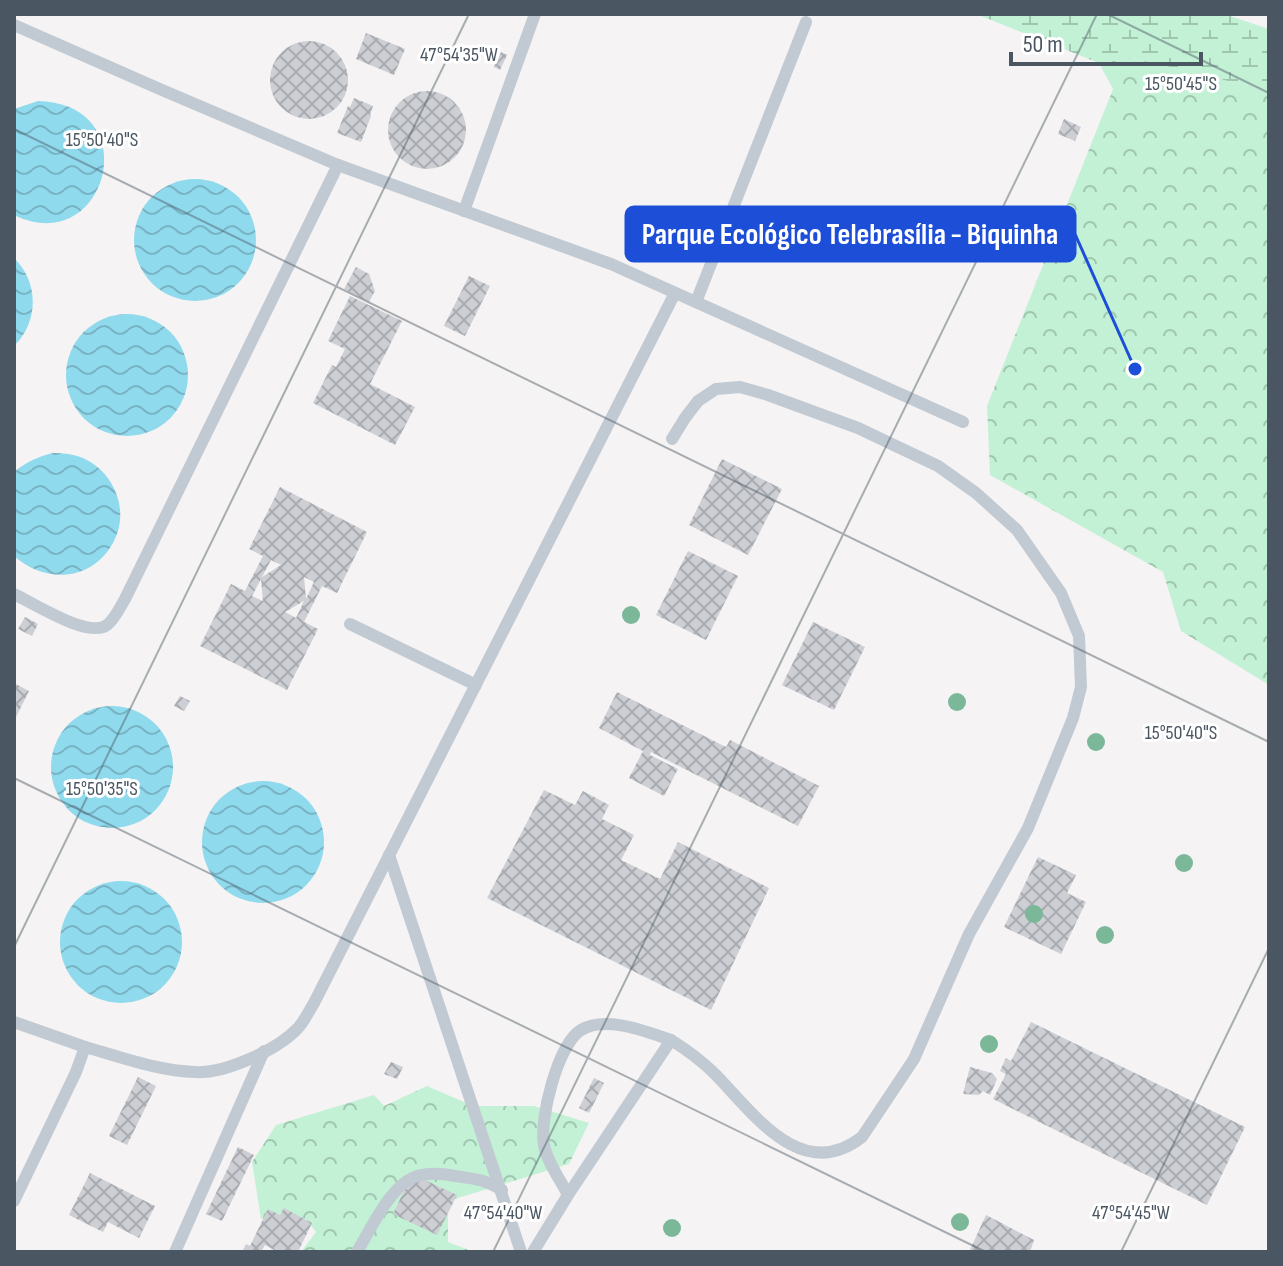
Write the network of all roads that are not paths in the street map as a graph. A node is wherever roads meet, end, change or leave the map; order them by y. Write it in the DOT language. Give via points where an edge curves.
graph roads {
  1 [pos="535,14"];
  2 [pos="806,22"];
  3 [pos="14,25"];
  4 [pos="338,165"];
  5 [pos="464,211"];
  6 [pos="675,293"];
  7 [pos="696,302"];
  8 [pos="963,422"];
  9 [pos="672,439"];
  10 [pos="14,594"];
  11 [pos="350,624"];
  12 [pos="476,685"];
  13 [pos="389,855"];
  14 [pos="14,1022"];
  15 [pos="671,1040"];
  16 [pos="85,1047"];
  17 [pos="264,1051"];
  18 [pos="502,1190"];
  19 [pos="568,1195"];
  20 [pos="14,1201"];
  21 [pos="175,1252"];
  22 [pos="357,1252"];
  23 [pos="521,1252"];
  24 [pos="533,1252"];
  1 -- 5 [label="lane"];
  2 -- 7 [label="lane"];
  3 -- 4 [label="lane"];
  4 -- 5 [label="lane"];
  4 -- 10 [label="lane" via="112,619 99,629 86,628"];
  5 -- 6 [label="lane"];
  6 -- 7 [label="lane"];
  6 -- 12 [label="lane"];
  7 -- 8 [label="lane"];
  9 -- 15 [label="lane" via="698,401 716,389 740,387 858,428 938,466 1017,530 1061,593 1079,636 1081,687 1028,828 969,934 914,1059 862,1137 837,1151 799,1148 776,1135 699,1059"];
  11 -- 12 [label="lane"];
  12 -- 13 [label="lane"];
  13 -- 17 [label="lane" via="314,1003 298,1028"];
  13 -- 18 [label="lane"];
  14 -- 16 [label="lane"];
  15 -- 19 [label="lane"];
  15 -- 19 [label="lane" via="616,1024 582,1029 572,1038 551,1085 543,1141"];
  16 -- 17 [label="lane" via="198,1073 241,1064"];
  16 -- 20 [label="lane"];
  17 -- 21 [label="lane"];
  18 -- 22 [label="lane" via="485,1180 442,1174 406,1181"];
  18 -- 23 [label="lane"];
  19 -- 24 [label="lane"];
}
